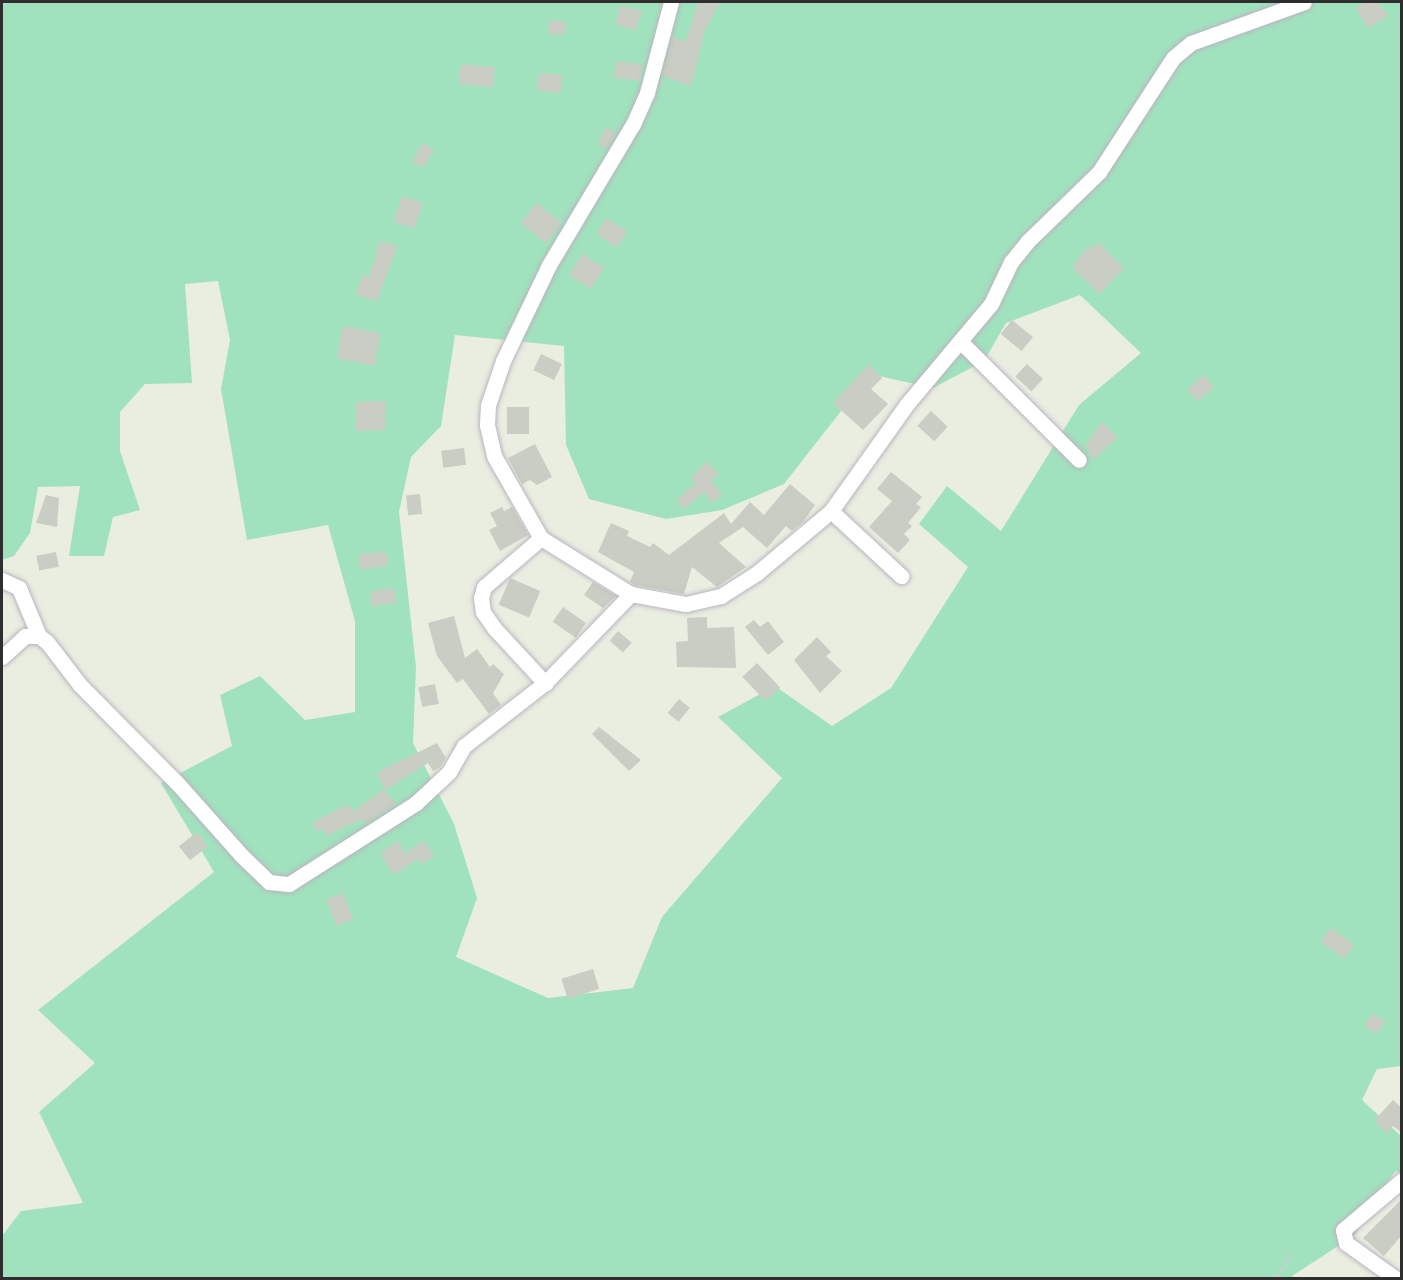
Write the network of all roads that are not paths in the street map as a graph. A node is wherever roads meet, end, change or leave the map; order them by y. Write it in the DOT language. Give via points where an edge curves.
graph roads {
  1 [pos="671,2"];
  2 [pos="1304,2"];
  3 [pos="960,341"];
  4 [pos="1079,460"];
  5 [pos="831,511"];
  6 [pos="541,538"];
  7 [pos="901,576"];
  8 [pos="2,580"];
  9 [pos="631,594"];
  10 [pos="39,636"];
  11 [pos="2,657"];
  12 [pos="545,683"];
  13 [pos="1401,1180"];
  14 [pos="1395,1278"];
  1 -- 6 [label="street" via="647,93 633,124 549,265 503,361 488,405 487,425 494,456"];
  2 -- 3 [label="street" via="1191,43 1173,58 1099,172 1028,241 1011,262 991,304"];
  3 -- 4 [label="street"];
  3 -- 5 [label="street" via="891,425"];
  5 -- 7 [label="street"];
  5 -- 9 [label="street" via="798,543 722,596 686,604"];
  6 -- 9 [label="street"];
  6 -- 12 [label="street" via="484,587 481,598 483,612 495,628"];
  8 -- 10 [label="street" via="19,588"];
  9 -- 12 [label="street"];
  10 -- 11 [label="street" via="25,636"];
  10 -- 12 [label="street" via="80,685 178,783 241,855 269,882 278,885 299,880 416,803 449,772 464,746"];
  13 -- 14 [label="street" via="1343,1230 1346,1243"];
}
